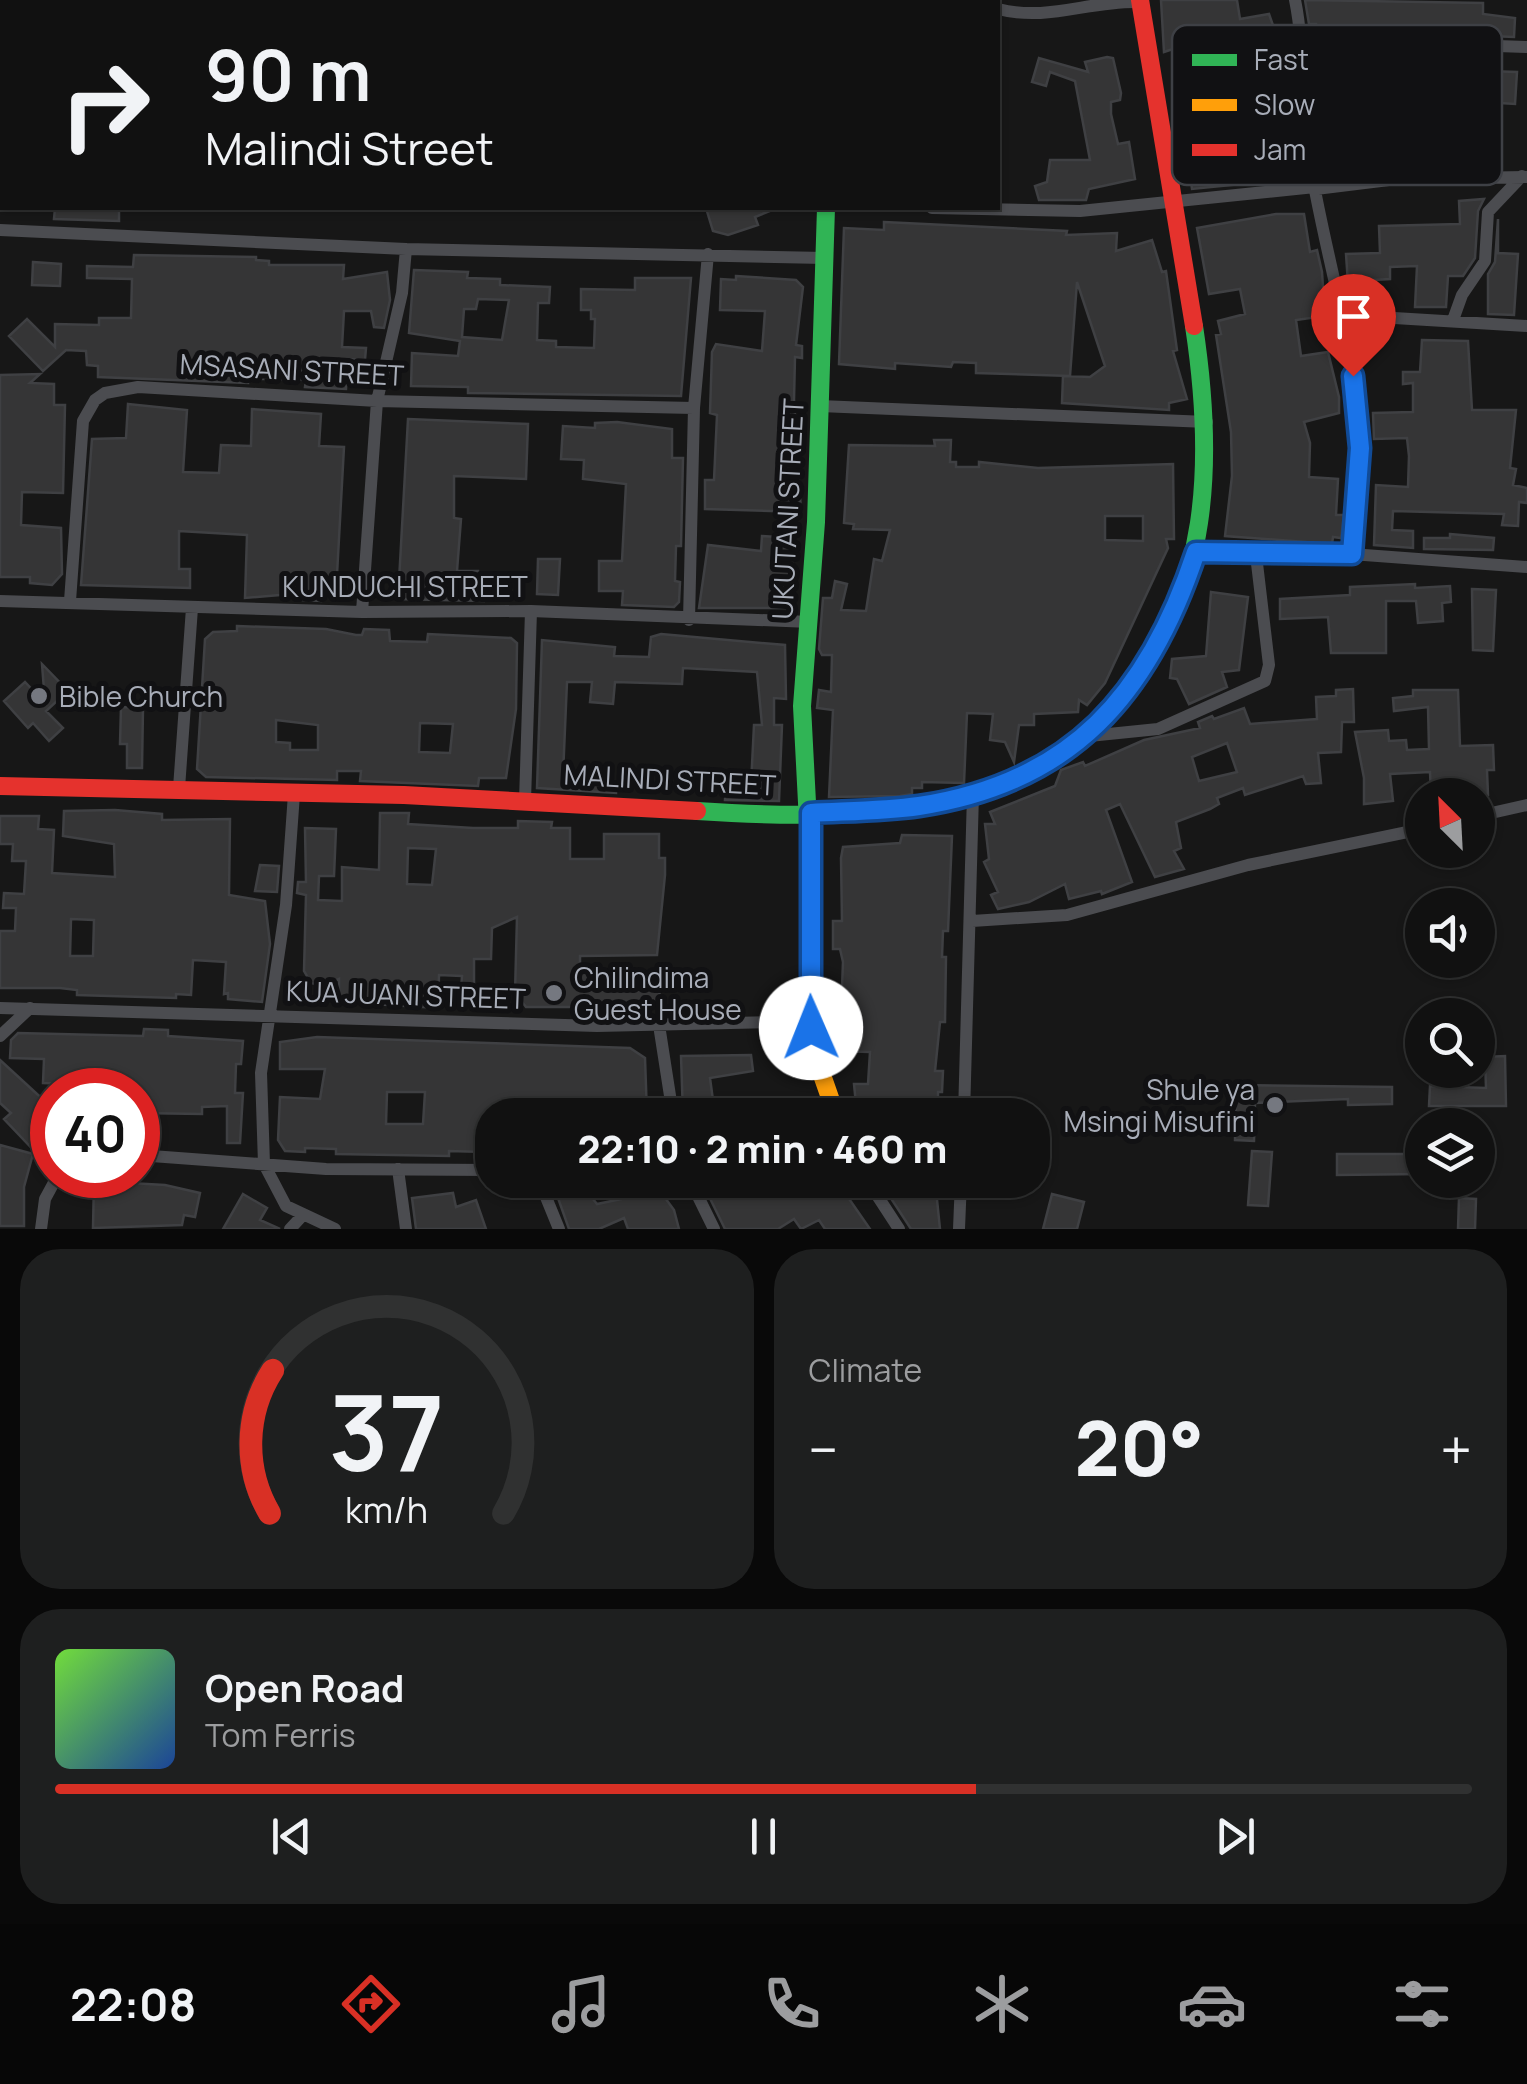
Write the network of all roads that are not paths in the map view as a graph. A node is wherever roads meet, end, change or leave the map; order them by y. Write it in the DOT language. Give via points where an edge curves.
graph roads {
  1 [pos="1296,0"];
  2 [pos="1140,1"];
  3 [pos="1000,8"];
  4 [pos="1300,25"];
  5 [pos="1502,46"];
  6 [pos="1527,47"];
  7 [pos="1524,176"];
  8 [pos="1314,185"];
  9 [pos="1342,185"];
  10 [pos="1315,188"];
  11 [pos="1174,204"];
  12 [pos="826,210"];
  13 [pos="962,210"];
  14 [pos="0,230"];
  15 [pos="406,249"];
  16 [pos="708,254"];
  17 [pos="824,258"];
  18 [pos="1345,315"];
  19 [pos="1453,320"];
  20 [pos="1527,326"];
  21 [pos="378,401"];
  22 [pos="820,406"];
  23 [pos="694,408"];
  24 [pos="1206,422"];
  25 [pos="1196,552"];
  26 [pos="1352,554"];
  27 [pos="1256,555"];
  28 [pos="1527,568"];
  29 [pos="0,601"];
  30 [pos="70,601"];
  31 [pos="192,608"];
  32 [pos="531,611"];
  33 [pos="362,612"];
  34 [pos="689,620"];
  35 [pos="810,622"];
  36 [pos="1088,736"];
  37 [pos="0,786"];
  38 [pos="178,788"];
  39 [pos="294,794"];
  40 [pos="973,794"];
  41 [pos="524,800"];
  42 [pos="1527,804"];
  43 [pos="1495,812"];
  44 [pos="811,813"];
  45 [pos="1405,833"];
  46 [pos="972,921"];
  47 [pos="0,1008"];
  48 [pos="30,1008"];
  49 [pos="271,1015"];
  50 [pos="659,1025"];
  51 [pos="811,1028"];
  52 [pos="0,1036"];
  53 [pos="670,1098"];
  54 [pos="830,1098"];
  55 [pos="965,1098"];
  56 [pos="160,1157"];
  57 [pos="264,1164"];
  58 [pos="398,1169"];
  59 [pos="475,1170"];
  60 [pos="46,1198"];
  61 [pos="546,1198"];
  62 [pos="699,1198"];
  63 [pos="879,1198"];
  64 [pos="960,1198"];
  65 [pos="302,1216"];
  66 [pos="41,1229"];
  67 [pos="290,1229"];
  68 [pos="336,1229"];
  69 [pos="406,1229"];
  70 [pos="559,1229"];
  71 [pos="714,1229"];
  72 [pos="899,1229"];
  73 [pos="959,1229"];
  1 -- 4 [label="street"];
  2 -- 3 [label="street" via="1037,16"];
  2 -- 11 [label="street, MALINDI STREET"];
  5 -- 6 [label="street"];
  7 -- 19 [label="street" via="1488,212 1485,261"];
  8 -- 10 [label="street"];
  9 -- 10 [label="street"];
  10 -- 11 [label="street"];
  10 -- 18 [label="street"];
  11 -- 13 [label="street"];
  11 -- 24 [label="street, MALINDI STREET"];
  12 -- 17 [label="street, UKUTANI STREET"];
  14 -- 15 [label="street"];
  15 -- 16 [label="street"];
  15 -- 21 [label="street"];
  16 -- 17 [label="street"];
  16 -- 23 [label="street"];
  17 -- 22 [label="street, UKUTANI STREET"];
  18 -- 19 [label="street"];
  18 -- 26 [label="street" via="1360,448"];
  19 -- 20 [label="street"];
  21 -- 23 [label="street, MSASANI STREET"];
  21 -- 30 [label="street, MSASANI STREET" via="177,387 105,393 82,421"];
  21 -- 33 [label="street"];
  22 -- 24 [label="street"];
  22 -- 35 [label="street, UKUTANI STREET"];
  23 -- 34 [label="street"];
  24 -- 25 [label="street, MALINDI STREET"];
  25 -- 27 [label="street"];
  25 -- 36 [label="street, MALINDI STREET" via="1168,629 1146,667"];
  26 -- 27 [label="street"];
  26 -- 28 [label="street"];
  27 -- 36 [label="street" via="1265,680 1158,729"];
  29 -- 30 [label="street, KUNDUCHI STREET"];
  30 -- 31 [label="street, KUNDUCHI STREET"];
  31 -- 33 [label="street, KUNDUCHI STREET"];
  31 -- 38 [label="street"];
  32 -- 33 [label="street, KUNDUCHI STREET"];
  32 -- 34 [label="street, KUNDUCHI STREET"];
  32 -- 41 [label="street"];
  34 -- 35 [label="street, KUNDUCHI STREET"];
  35 -- 44 [label="street, UKUTANI STREET" via="802,706"];
  36 -- 40 [label="street, MALINDI STREET" via="1018,779"];
  37 -- 38 [label="street, MALINDI STREET"];
  38 -- 39 [label="street, MALINDI STREET"];
  39 -- 41 [label="street, MALINDI STREET"];
  39 -- 49 [label="street"];
  40 -- 44 [label="street, MALINDI STREET" via="918,806"];
  40 -- 46 [label="street"];
  41 -- 44 [label="street, MALINDI STREET"];
  42 -- 43 [label="street"];
  44 -- 51 [label="street, UKUTANI STREET"];
  45 -- 46 [label="street" via="1238,867 1067,915"];
  46 -- 55 [label="street"];
  47 -- 48 [label="street, KUA JUANI STREET"];
  48 -- 49 [label="street, KUA JUANI STREET"];
  48 -- 52 [label="street"];
  49 -- 50 [label="street, KUA JUANI STREET"];
  49 -- 57 [label="street" via="261,1073"];
  50 -- 51 [label="street, KUA JUANI STREET" via="766,1022"];
  50 -- 53 [label="street"];
  51 -- 54 [label="street, UKUTANI STREET"];
  56 -- 57 [label="street"];
  57 -- 58 [label="street"];
  57 -- 65 [label="street" via="286,1206"];
  58 -- 59 [label="street"];
  58 -- 69 [label="street"];
  60 -- 66 [label="street"];
  61 -- 70 [label="street"];
  62 -- 71 [label="street"];
  63 -- 72 [label="street"];
  64 -- 73 [label="street"];
  65 -- 67 [label="street"];
  65 -- 68 [label="street"];
}
